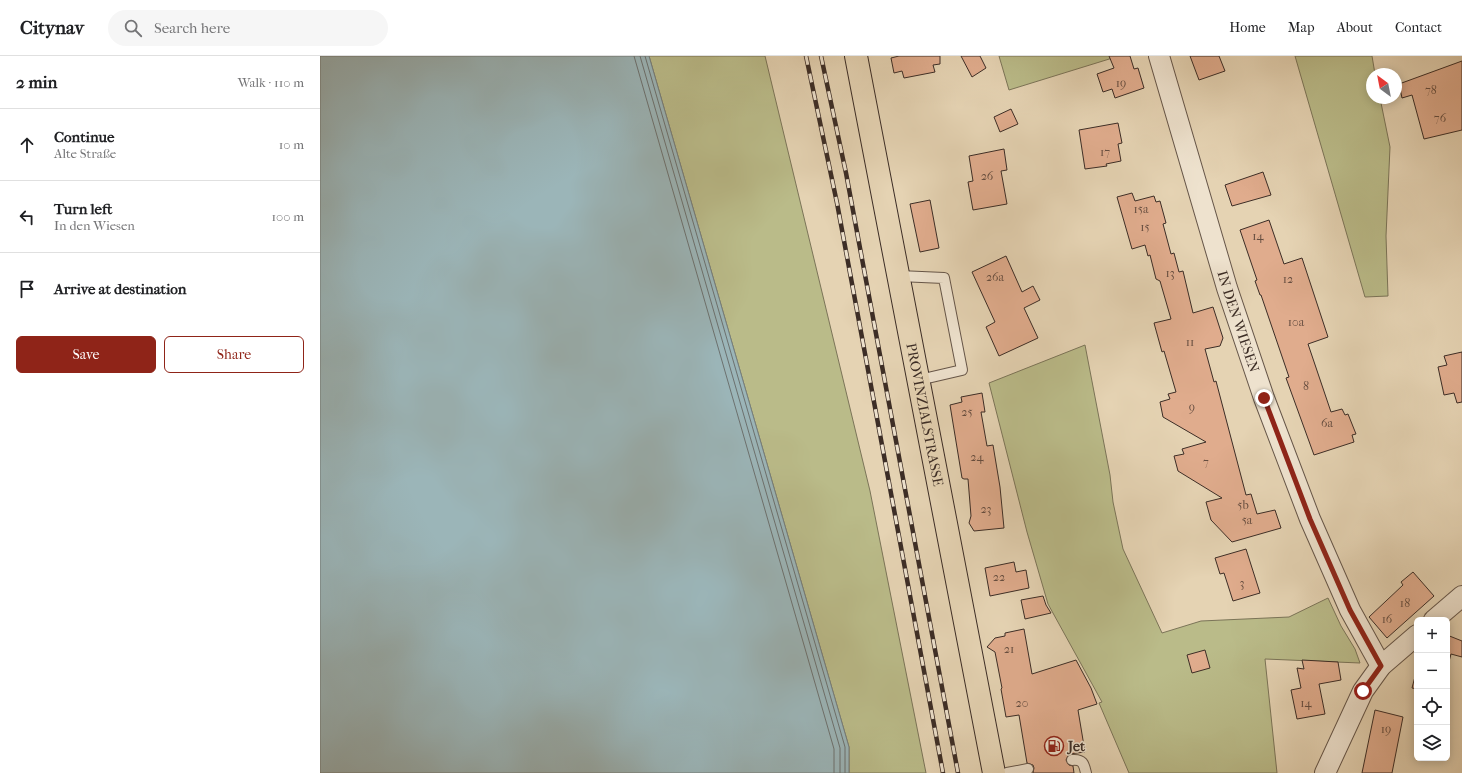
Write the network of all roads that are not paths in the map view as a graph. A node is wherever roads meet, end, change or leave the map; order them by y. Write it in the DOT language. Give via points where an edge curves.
graph roads {
  1 [pos="856,56"];
  2 [pos="1159,56"];
  3 [pos="899,276"];
  4 [pos="919,380"];
  5 [pos="1462,596"];
  6 [pos="1438,617"];
  7 [pos="1414,638"];
  8 [pos="1381,666"];
  9 [pos="1072,760"];
  10 [pos="1028,769"];
  11 [pos="994,773"];
  12 [pos="1007,773"];
  13 [pos="1086,773"];
  14 [pos="1325,773"];
  1 -- 3 [label="main road, PROVINZIALSTRASSE"];
  2 -- 8 [label="street, IN DEN WIESEN" via="1227,288 1264,398 1310,519 1347,603"];
  3 -- 4 [label="main road, PROVINZIALSTRASSE"];
  3 -- 4 [label="lane" via="944,278 962,370"];
  4 -- 11 [label="main road, PROVINZIALSTRASSE"];
  5 -- 6 [label="street"];
  7 -- 8 [label="street"];
  8 -- 14 [label="street" via="1363,691"];
  9 -- 13 [label="lane" via="1082,761"];
  10 -- 12 [label="lane"];
}
